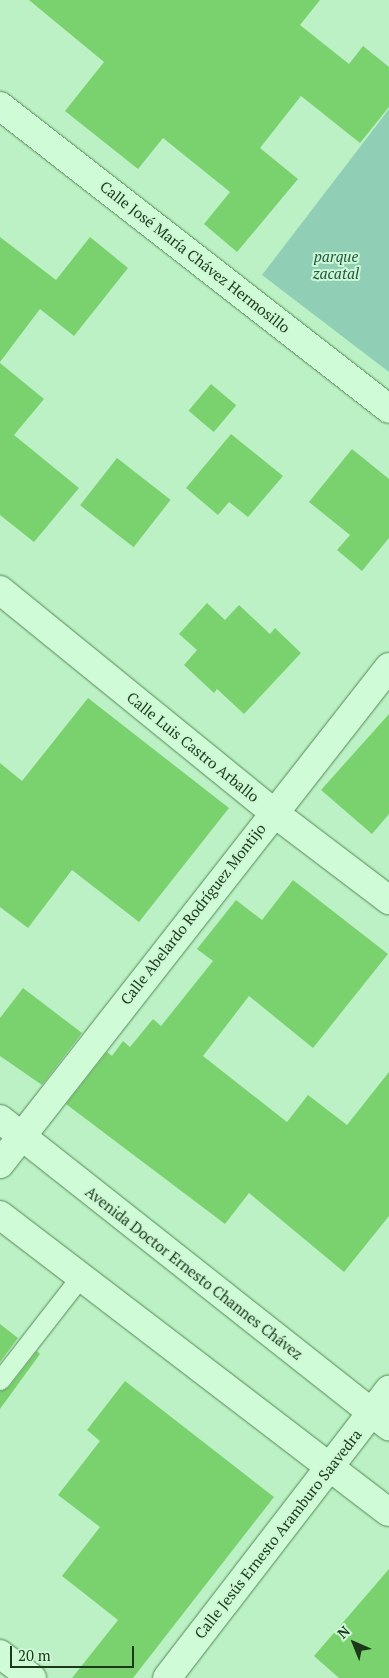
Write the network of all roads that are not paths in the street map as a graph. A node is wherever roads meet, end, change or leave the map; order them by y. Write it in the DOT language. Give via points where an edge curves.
graph roads {
  1 [pos="0,106"];
  2 [pos="389,409"];
  3 [pos="0,590"];
  4 [pos="389,667"];
  5 [pos="273,812"];
  6 [pos="389,900"];
  7 [pos="0,1119"];
  8 [pos="21,1135"];
  9 [pos="0,1164"];
  10 [pos="0,1214"];
  11 [pos="81,1276"];
  12 [pos="0,1380"];
  13 [pos="389,1390"];
  14 [pos="380,1420"];
  15 [pos="331,1468"];
  16 [pos="389,1512"];
  17 [pos="0,1654"];
  18 [pos="32,1678"];
  19 [pos="168,1678"];
  1 -- 2 [label="street, Calle José María Chávez Hermosillo"];
  3 -- 5 [label="street, Calle Luis Castro Arballo"];
  4 -- 5 [label="street, Calle Abelardo Rodríguez Montijo"];
  5 -- 6 [label="street, Calle Luis Castro Arballo"];
  5 -- 8 [label="street, Calle Abelardo Rodríguez Montijo"];
  7 -- 8 [label="street, Avenida Doctor Ernesto Channes Chávez"];
  8 -- 9 [label="street, Calle Abelardo Rodríguez Montijo"];
  8 -- 14 [label="street, Avenida Doctor Ernesto Channes Chávez"];
  10 -- 11 [label="street"];
  11 -- 12 [label="lane"];
  11 -- 15 [label="street"];
  13 -- 14 [label="street, Calle Jesús Ernesto Aramburo Saavedra"];
  14 -- 15 [label="street, Calle Jesús Ernesto Aramburo Saavedra"];
  15 -- 16 [label="street"];
  15 -- 19 [label="street, Calle Jesús Ernesto Aramburo Saavedra"];
  17 -- 18 [label="street"];
}
